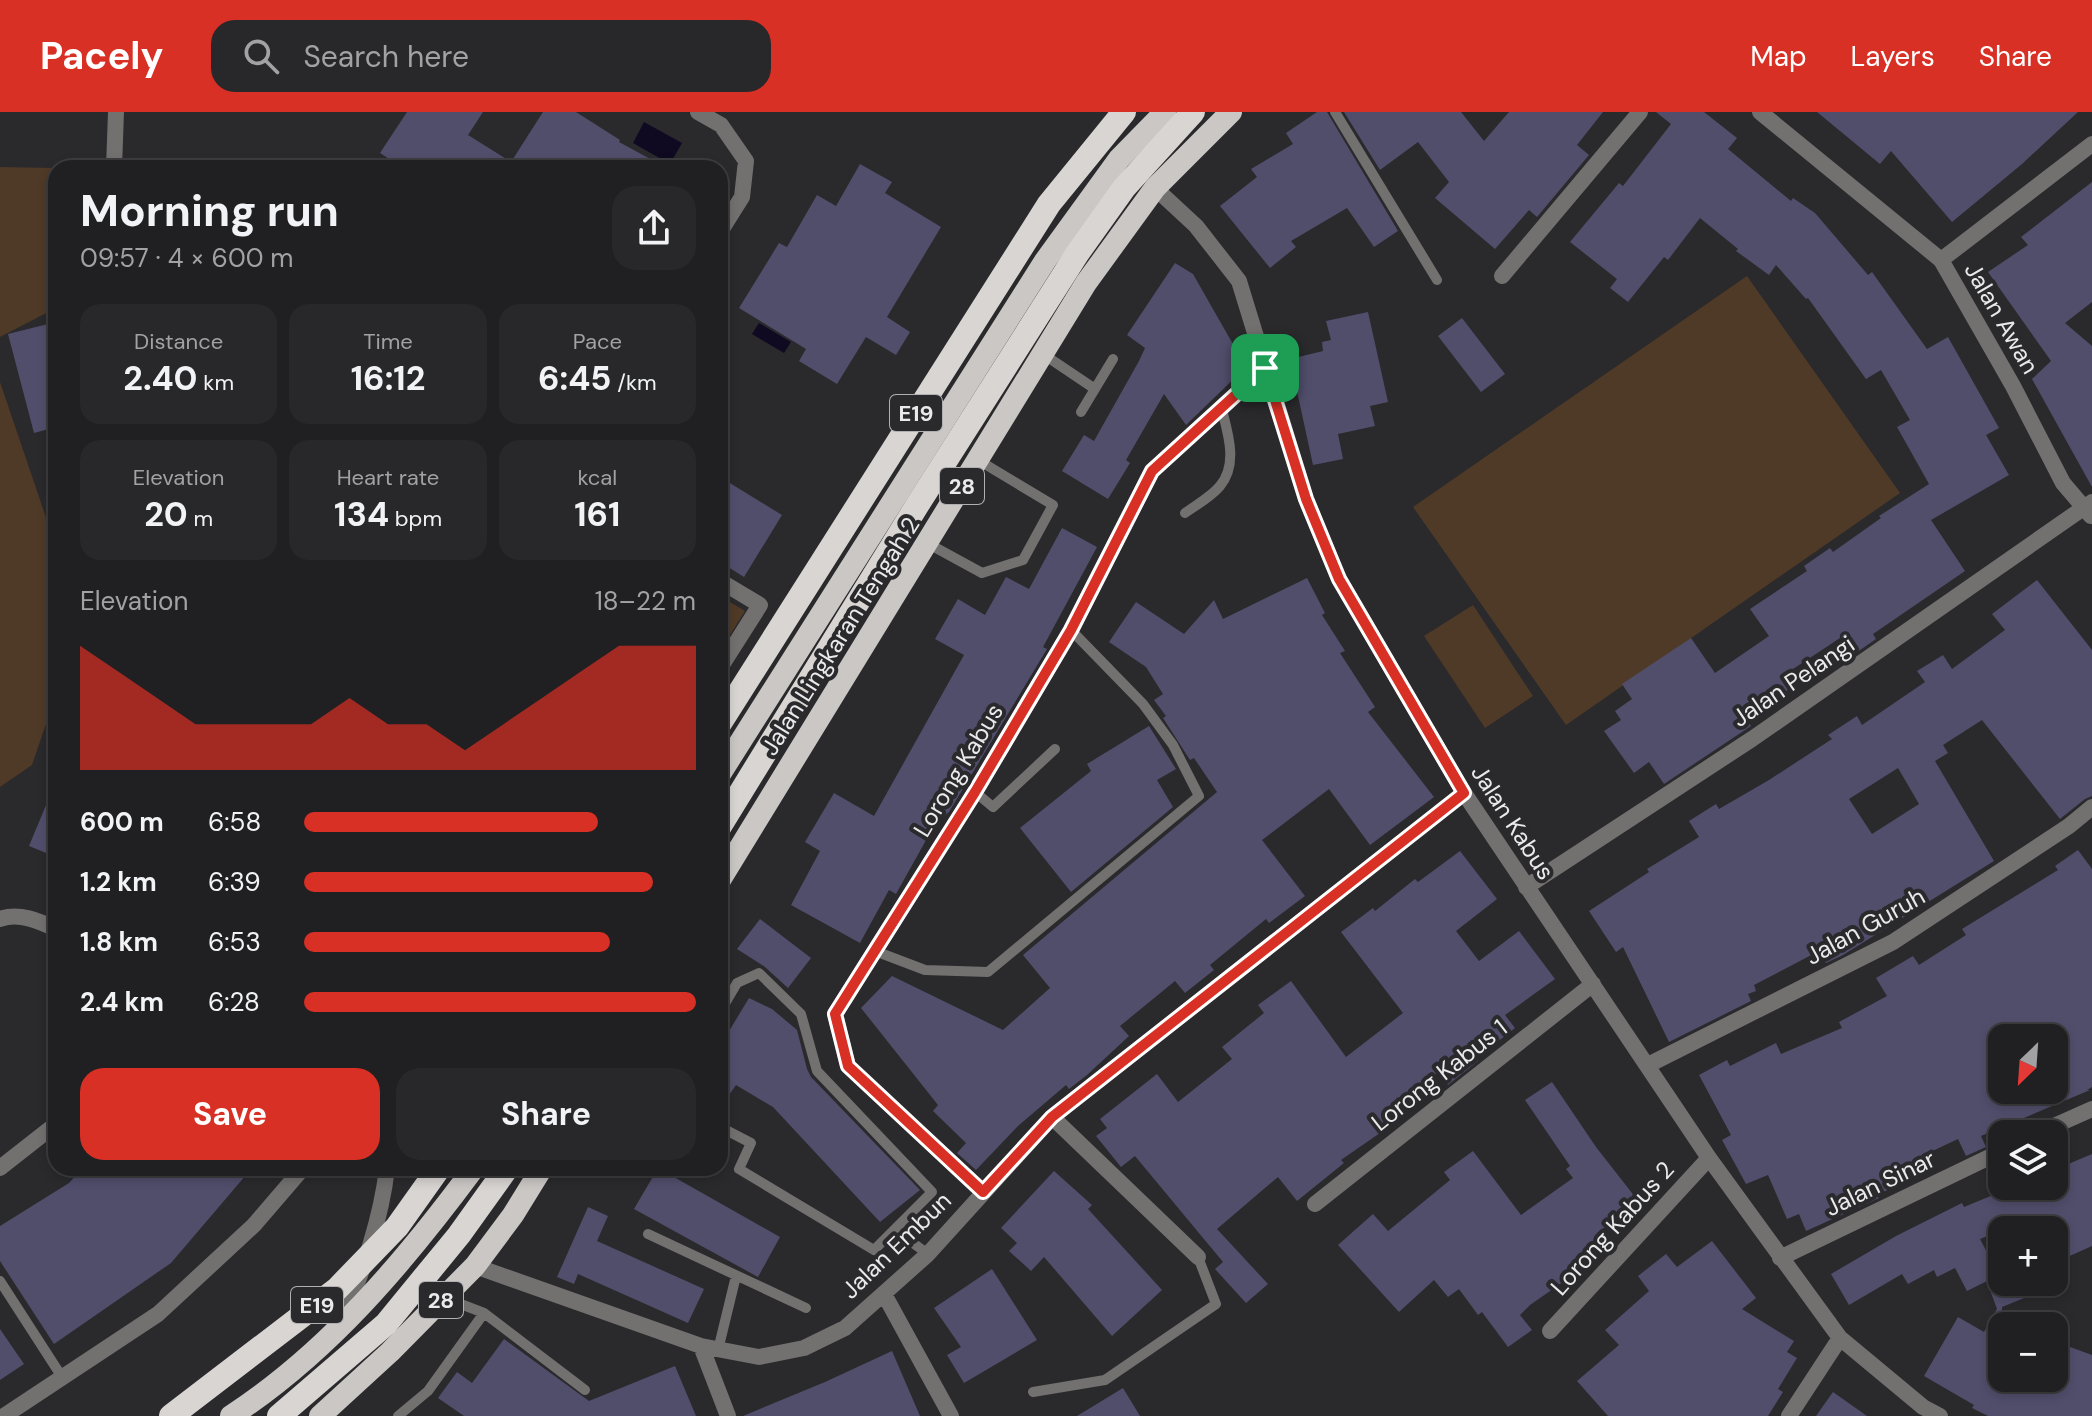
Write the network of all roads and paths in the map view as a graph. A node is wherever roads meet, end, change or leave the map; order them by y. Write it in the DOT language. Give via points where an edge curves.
graph roads {
  1 [pos="116,112"];
  2 [pos="698,112"];
  3 [pos="1124,112"];
  4 [pos="1165,112"];
  5 [pos="1193,112"];
  6 [pos="1231,112"];
  7 [pos="1335,112"];
  8 [pos="1640,112"];
  9 [pos="1769,114"];
  10 [pos="2092,144"];
  11 [pos="114,160"];
  12 [pos="1155,188"];
  13 [pos="728,219"];
  14 [pos="1941,260"];
  15 [pos="1502,276"];
  16 [pos="1437,280"];
  17 [pos="1043,354"];
  18 [pos="1113,359"];
  19 [pos="1265,368"];
  20 [pos="1095,389"];
  21 [pos="1221,406"];
  22 [pos="1081,412"];
  23 [pos="978,460"];
  24 [pos="2090,510"];
  25 [pos="1185,513"];
  26 [pos="927,543"];
  27 [pos="728,586"];
  28 [pos="1071,630"];
  29 [pos="728,655"];
  30 [pos="728,710"];
  31 [pos="1055,749"];
  32 [pos="728,761"];
  33 [pos="975,792"];
  34 [pos="1464,793"];
  35 [pos="2092,807"];
  36 [pos="728,813"];
  37 [pos="728,867"];
  38 [pos="1526,887"];
  39 [pos="0,919"];
  40 [pos="48,925"];
  41 [pos="875,951"];
  42 [pos="1593,984"];
  43 [pos="728,998"];
  44 [pos="1648,1065"];
  45 [pos="2092,1109"];
  46 [pos="1052,1117"];
  47 [pos="2067,1120"];
  48 [pos="48,1130"];
  49 [pos="728,1131"];
  50 [pos="1709,1158"];
  51 [pos="1988,1158"];
  52 [pos="0,1168"];
  53 [pos="296,1176"];
  54 [pos="386,1176"];
  55 [pos="433,1176"];
  56 [pos="468,1176"];
  57 [pos="501,1176"];
  58 [pos="537,1176"];
  59 [pos="983,1192"];
  60 [pos="1315,1204"];
  61 [pos="895,1230"];
  62 [pos="648,1234"];
  63 [pos="928,1254"];
  64 [pos="1198,1257"];
  65 [pos="1780,1258"];
  66 [pos="475,1266"];
  67 [pos="736,1276"];
  68 [pos="0,1281"];
  69 [pos="884,1294"];
  70 [pos="444,1298"];
  71 [pos="806,1308"];
  72 [pos="484,1313"];
  73 [pos="341,1327"];
  74 [pos="1550,1331"];
  75 [pos="1840,1338"];
  76 [pos="710,1348"];
  77 [pos="62,1377"];
  78 [pos="585,1390"];
  79 [pos="1033,1392"];
  80 [pos="4,1416"];
  81 [pos="171,1416"];
  82 [pos="231,1416"];
  83 [pos="279,1416"];
  84 [pos="320,1416"];
  85 [pos="398,1416"];
  86 [pos="728,1416"];
  87 [pos="951,1416"];
  88 [pos="1789,1416"];
  89 [pos="1940,1416"];
  1 -- 11 [label="street"];
  2 -- 13 [label="street" via="721,125 746,161 742,197"];
  3 -- 30 [label="highway, E19" via="1049,204"];
  4 -- 32 [label="highway, Jalan Lingkaran Tengah 2 / 28" via="1119,159 1045,261"];
  5 -- 36 [label="highway, E19" via="1124,188 1077,254"];
  6 -- 12 [label="highway, Jalan Lingkaran Tengah 2 / 28"];
  7 -- 16 [label="lane"];
  8 -- 15 [label="street"];
  9 -- 14 [label="street, Jalan Awan"];
  10 -- 14 [label="street"];
  12 -- 17 [label="highway, Jalan Lingkaran Tengah 2 / 28" via="1086,283"];
  12 -- 19 [label="street, Jalan Kabus" via="1196,226 1239,281"];
  14 -- 24 [label="street, Jalan Awan" via="2063,483"];
  17 -- 20 [label="lane"];
  17 -- 23 [label="highway, Jalan Lingkaran Tengah 2 / 28"];
  18 -- 20 [label="lane"];
  19 -- 21 [label="street, Lorong Kabus"];
  19 -- 34 [label="street, Jalan Kabus" via="1306,499 1339,579"];
  20 -- 22 [label="lane"];
  21 -- 25 [label="lane" via="1231,446 1228,470 1220,486"];
  21 -- 28 [label="street, Lorong Kabus" via="1152,471"];
  23 -- 26 [label="highway, Jalan Lingkaran Tengah 2 / 28"];
  23 -- 26 [label="lane" via="1053,505 1023,560 982,573"];
  24 -- 38 [label="street, Jalan Pelangi"];
  26 -- 37 [label="highway, Jalan Lingkaran Tengah 2 / 28"];
  27 -- 29 [label="street" via="760,605"];
  28 -- 33 [label="street, Lorong Kabus"];
  28 -- 41 [label="lane" via="1143,704 1173,745 1199,796 988,972 925,970"];
  31 -- 33 [label="lane" via="993,807"];
  33 -- 41 [label="street, Lorong Kabus"];
  34 -- 38 [label="street, Jalan Kabus"];
  34 -- 46 [label="street, Jalan Embun"];
  35 -- 44 [label="street, Jalan Guruh" via="1893,942"];
  38 -- 42 [label="street, Jalan Kabus"];
  39 -- 40 [label="street" via="31,918"];
  41 -- 59 [label="street, Lorong Kabus" via="835,1014 848,1066"];
  42 -- 44 [label="street, Jalan Kabus"];
  42 -- 60 [label="street, Lorong Kabus 1"];
  43 -- 61 [label="lane" via="737,983 759,973 801,1014 817,1071 932,1192"];
  44 -- 50 [label="street, Jalan Kabus"];
  45 -- 47 [label="street"];
  46 -- 59 [label="street, Jalan Embun"];
  46 -- 64 [label="street"];
  48 -- 52 [label="street"];
  49 -- 61 [label="lane" via="751,1143 739,1169 874,1250"];
  50 -- 65 [label="street, Jalan Kabus"];
  50 -- 74 [label="street, Lorong Kabus 2"];
  51 -- 65 [label="street, Jalan Sinar"];
  53 -- 77 [label="street" via="254,1225 158,1314"];
  54 -- 73 [label="street" via="367,1259"];
  55 -- 81 [label="highway, E19, bridge" via="397,1227 337,1289"];
  56 -- 73 [label="highway, 28"];
  57 -- 83 [label="highway, E19" via="386,1324"];
  58 -- 66 [label="highway, 28"];
  59 -- 63 [label="street, Jalan Embun"];
  61 -- 63 [label="lane"];
  62 -- 67 [label="lane"];
  63 -- 69 [label="street, Jalan Embun"];
  64 -- 79 [label="lane" via="1216,1304 1105,1380"];
  65 -- 75 [label="street, Jalan Kabus"];
  66 -- 70 [label="highway, 28"];
  66 -- 76 [label="street, Jalan Embun"];
  67 -- 71 [label="lane"];
  67 -- 76 [label="lane"];
  68 -- 77 [label="lane"];
  69 -- 76 [label="street, Jalan Embun" via="845,1328 804,1348 759,1357"];
  69 -- 87 [label="street"];
  70 -- 72 [label="lane"];
  70 -- 84 [label="highway, 28"];
  72 -- 78 [label="lane"];
  72 -- 85 [label="lane" via="428,1391"];
  73 -- 82 [label="highway, 28"];
  75 -- 88 [label="street"];
  75 -- 89 [label="street, Jalan Kabus"];
  76 -- 86 [label="street"];
  77 -- 80 [label="street"];
}
